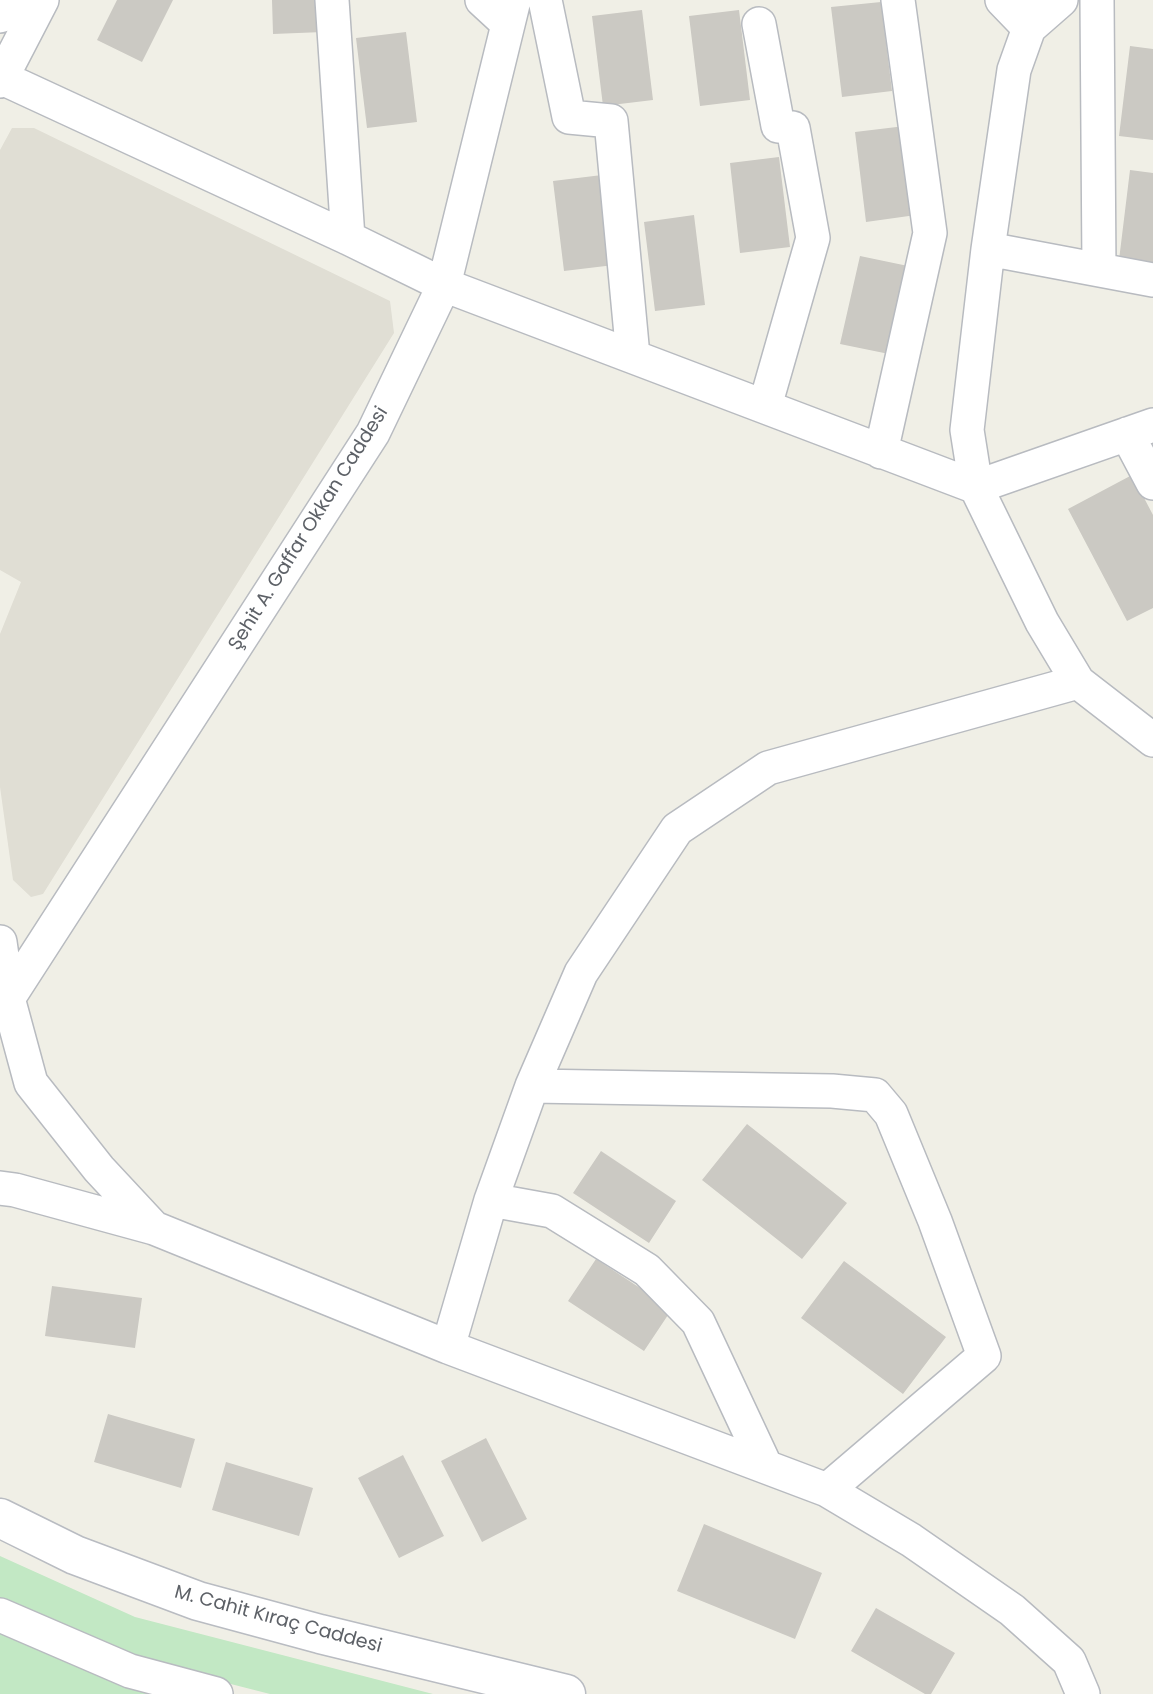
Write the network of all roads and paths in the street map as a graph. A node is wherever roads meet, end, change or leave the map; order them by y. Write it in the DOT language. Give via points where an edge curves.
graph roads {
  1 [pos="7,0"];
  2 [pos="43,0"];
  3 [pos="332,0"];
  4 [pos="482,0"];
  5 [pos="545,0"];
  6 [pos="898,0"];
  7 [pos="1002,0"];
  8 [pos="1061,0"];
  9 [pos="1097,0"];
  10 [pos="511,12"];
  11 [pos="1026,14"];
  12 [pos="0,16"];
  13 [pos="759,24"];
  14 [pos="1,79"];
  15 [pos="348,238"];
  16 [pos="988,249"];
  17 [pos="1099,269"];
  18 [pos="1153,280"];
  19 [pos="444,285"];
  20 [pos="633,356"];
  21 [pos="765,406"];
  22 [pos="1140,430"];
  23 [pos="881,452"];
  24 [pos="1153,483"];
  25 [pos="976,487"];
  26 [pos="1078,682"];
  27 [pos="1153,740"];
  28 [pos="0,942"];
  29 [pos="4,1005"];
  30 [pos="532,1086"];
  31 [pos="0,1188"];
  32 [pos="491,1200"];
  33 [pos="154,1228"];
  34 [pos="448,1347"];
  35 [pos="765,1465"];
  36 [pos="827,1490"];
  37 [pos="0,1518"];
  38 [pos="0,1615"];
  39 [pos="216,1694"];
  40 [pos="566,1694"];
  41 [pos="1083,1694"];
  1 -- 12 [label="street"];
  2 -- 14 [label="street"];
  3 -- 15 [label="street"];
  4 -- 10 [label="street"];
  5 -- 20 [label="street" via="569,117 611,121"];
  6 -- 23 [label="street" via="930,233"];
  7 -- 11 [label="street"];
  8 -- 11 [label="street"];
  9 -- 17 [label="street"];
  10 -- 19 [label="street, Şehit A. Gaffar Okkan Caddesi"];
  11 -- 16 [label="street"];
  13 -- 21 [label="street" via="778,126 793,128 813,238"];
  14 -- 15 [label="street"];
  15 -- 19 [label="street"];
  16 -- 17 [label="street"];
  16 -- 25 [label="street" via="967,430"];
  17 -- 18 [label="street"];
  19 -- 20 [label="street"];
  19 -- 29 [label="street, Şehit A. Gaffar Okkan Caddesi" via="373,433"];
  20 -- 21 [label="street"];
  21 -- 23 [label="street"];
  22 -- 24 [label="street"];
  22 -- 25 [label="street"];
  23 -- 25 [label="street"];
  25 -- 26 [label="street" via="1042,621"];
  26 -- 27 [label="street"];
  26 -- 30 [label="street" via="768,768 677,829 581,973"];
  28 -- 29 [label="street"];
  29 -- 33 [label="street" via="31,1083 99,1169"];
  30 -- 32 [label="street"];
  30 -- 36 [label="street" via="832,1091 875,1095 891,1114 984,1356"];
  31 -- 33 [label="street"];
  32 -- 34 [label="street"];
  32 -- 35 [label="street" via="552,1212 647,1270 698,1322"];
  33 -- 34 [label="street"];
  34 -- 35 [label="street"];
  35 -- 36 [label="street"];
  36 -- 41 [label="street" via="911,1540 1012,1611 1069,1661"];
  37 -- 40 [label="street, M. Cahit Kıraç Caddesi" via="75,1555 198,1601"];
  38 -- 39 [label="street" via="130,1671"];
}
